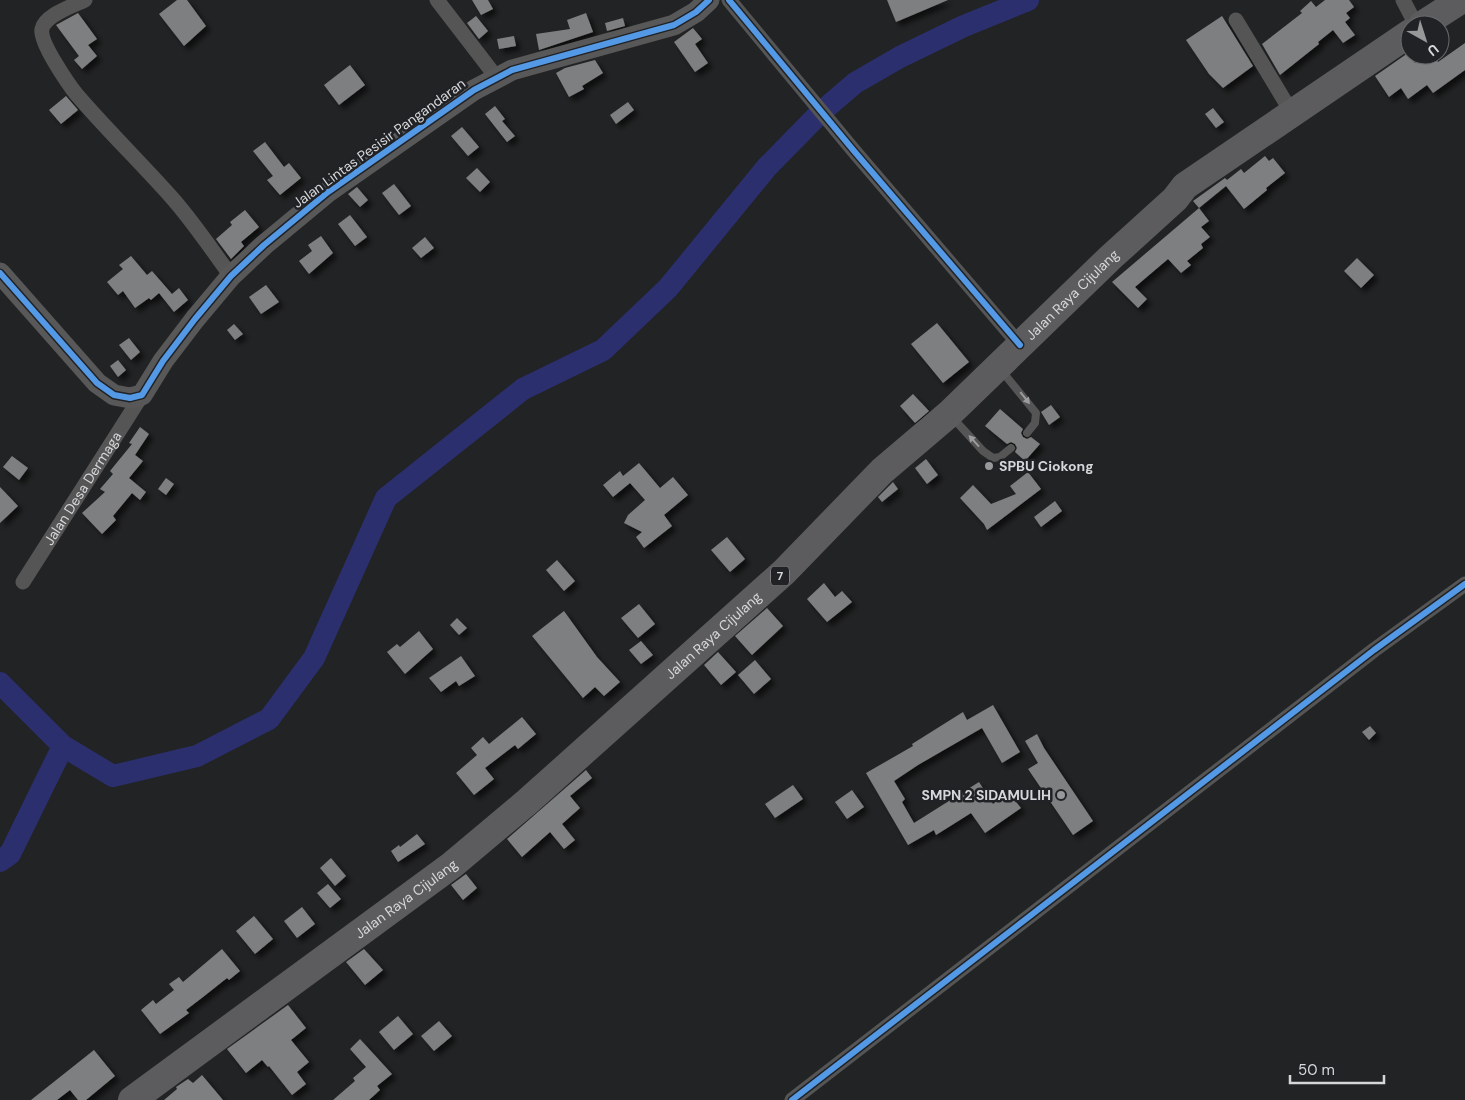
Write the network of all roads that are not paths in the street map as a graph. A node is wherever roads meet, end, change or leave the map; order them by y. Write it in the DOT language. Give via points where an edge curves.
graph roads {
  1 [pos="85,0"];
  2 [pos="437,0"];
  3 [pos="709,0"];
  4 [pos="729,0"];
  5 [pos="1403,0"];
  6 [pos="1462,0"];
  7 [pos="1411,15"];
  8 [pos="1438,15"];
  9 [pos="1236,20"];
  10 [pos="1400,40"];
  11 [pos="497,78"];
  12 [pos="1292,113"];
  13 [pos="0,273"];
  14 [pos="231,276"];
  15 [pos="1020,345"];
  16 [pos="998,367"];
  17 [pos="142,394"];
  18 [pos="949,414"];
  19 [pos="1027,433"];
  20 [pos="1011,448"];
  21 [pos="22,582"];
  22 [pos="1465,584"];
  23 [pos="132,1100"];
  24 [pos="792,1100"];
  1 -- 14 [label="street" via="46,21 41,30 48,50 76,94 174,201"];
  2 -- 11 [label="street"];
  3 -- 11 [label="street, Jalan Lintas Pesisir Pangandaran" via="674,25 512,70"];
  4 -- 15 [label="street"];
  5 -- 7 [label="street"];
  6 -- 8 [label="highway"];
  9 -- 12 [label="street"];
  10 -- 12 [label="highway, Jalan Raya Cijulang / 7"];
  11 -- 14 [label="street, Jalan Lintas Pesisir Pangandaran" via="474,90 328,192 264,244"];
  12 -- 15 [label="highway, Jalan Raya Cijulang / 7" via="1185,186"];
  13 -- 17 [label="street" via="98,383 114,395 130,398"];
  14 -- 17 [label="street, Jalan Lintas Pesisir Pangandaran" via="194,319"];
  15 -- 16 [label="highway, Jalan Raya Cijulang / 7"];
  16 -- 18 [label="highway, Jalan Raya Cijulang / 7"];
  16 -- 19 [label="lane, one-way" via="1036,413 1035,423"];
  17 -- 21 [label="street, Jalan Desa Dermaga"];
  20 -- 18 [label="lane, one-way" via="996,458 988,456"];
  18 -- 23 [label="highway, Jalan Raya Cijulang / 7" via="882,471 784,572 452,865"];
  22 -- 24 [label="street" via="1374,650"];
}
